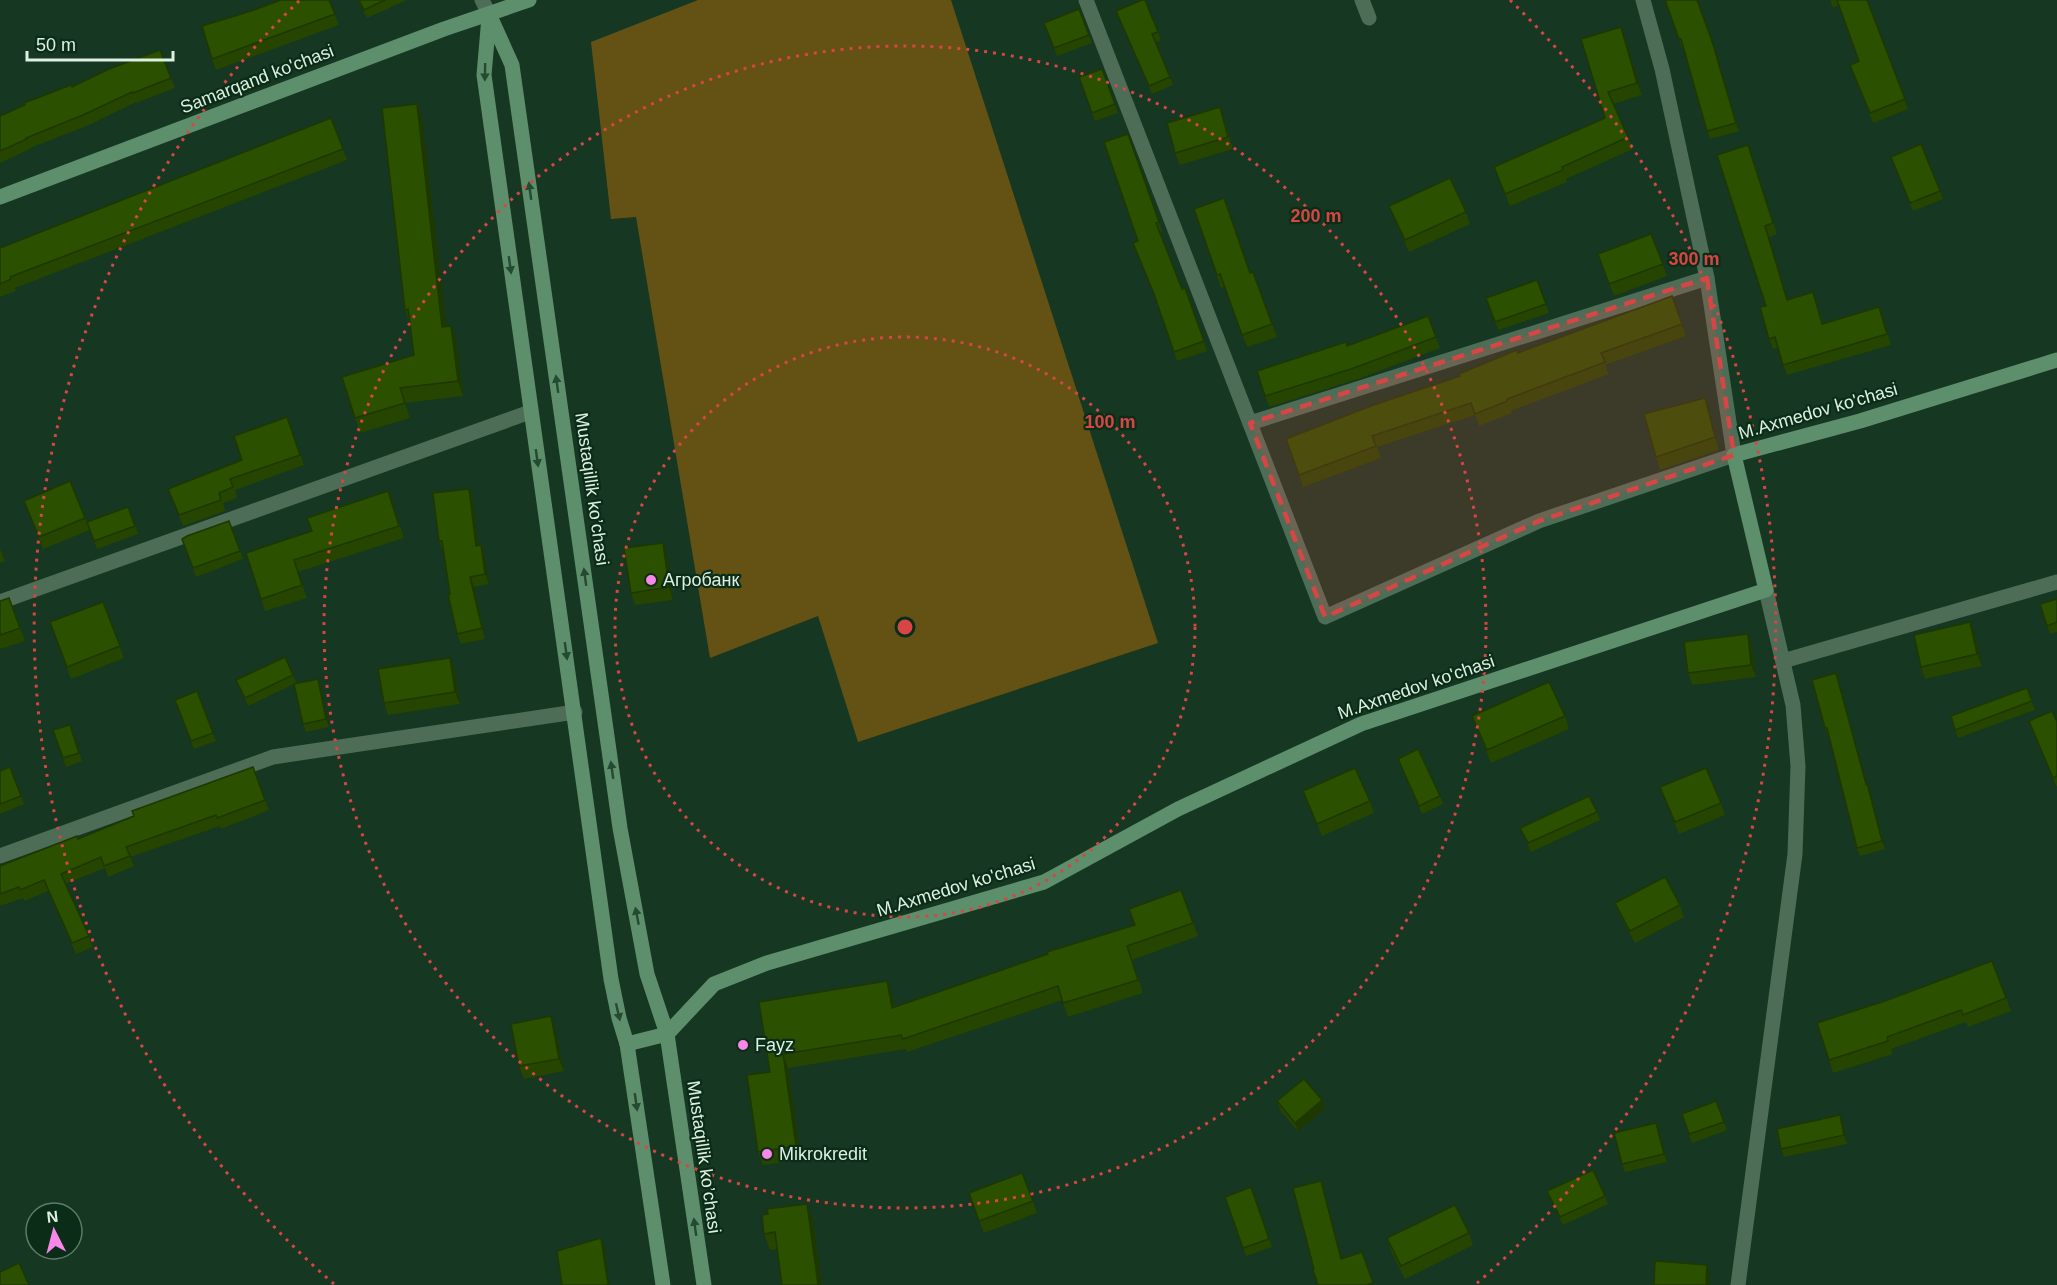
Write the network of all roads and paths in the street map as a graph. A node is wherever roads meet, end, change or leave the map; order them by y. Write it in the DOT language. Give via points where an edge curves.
graph roads {
  1 [pos="529,0"];
  2 [pos="1086,0"];
  3 [pos="1362,0"];
  4 [pos="1643,0"];
  5 [pos="486,7"];
  6 [pos="1369,18"];
  7 [pos="0,197"];
  8 [pos="1707,278"];
  9 [pos="2057,360"];
  10 [pos="530,412"];
  11 [pos="1250,423"];
  12 [pos="1734,455"];
  13 [pos="2057,582"];
  14 [pos="1766,590"];
  15 [pos="0,602"];
  16 [pos="1783,661"];
  17 [pos="575,712"];
  18 [pos="0,856"];
  19 [pos="667,1034"];
  20 [pos="627,1044"];
  21 [pos="663,1285"];
  22 [pos="704,1285"];
  23 [pos="1738,1285"];
  1 -- 5 [label="street, Samarqand ko'chasi"];
  2 -- 11 [label="street"];
  3 -- 6 [label="street"];
  4 -- 8 [label="street" via="1662,69"];
  5 -- 7 [label="street, Samarqand ko'chasi" via="444,29"];
  5 -- 10 [label="street, one-way" via="484,75"];
  19 -- 5 [label="street, Mustaqillik ko’chasi, one-way" via="648,974 620,828 512,65"];
  8 -- 11 [label="street"];
  8 -- 12 [label="street"];
  9 -- 12 [label="street, M.Axmedov ko'chasi" via="1860,422"];
  10 -- 15 [label="street"];
  10 -- 17 [label="street, one-way"];
  11 -- 12 [label="street" via="1325,617 1539,521"];
  12 -- 14 [label="street, M.Axmedov ko'chasi"];
  13 -- 16 [label="street"];
  14 -- 16 [label="street"];
  14 -- 19 [label="street, M.Axmedov ko'chasi" via="1361,724 1178,809 1044,882 767,963 714,984"];
  16 -- 23 [label="street" via="1793,705 1798,766 1794,854"];
  17 -- 18 [label="street" via="273,757"];
  17 -- 20 [label="street, one-way" via="611,979"];
  19 -- 20 [label="street"];
  22 -- 19 [label="street, Mustaqillik ko’chasi, one-way"];
  20 -- 21 [label="street, one-way"];
}
